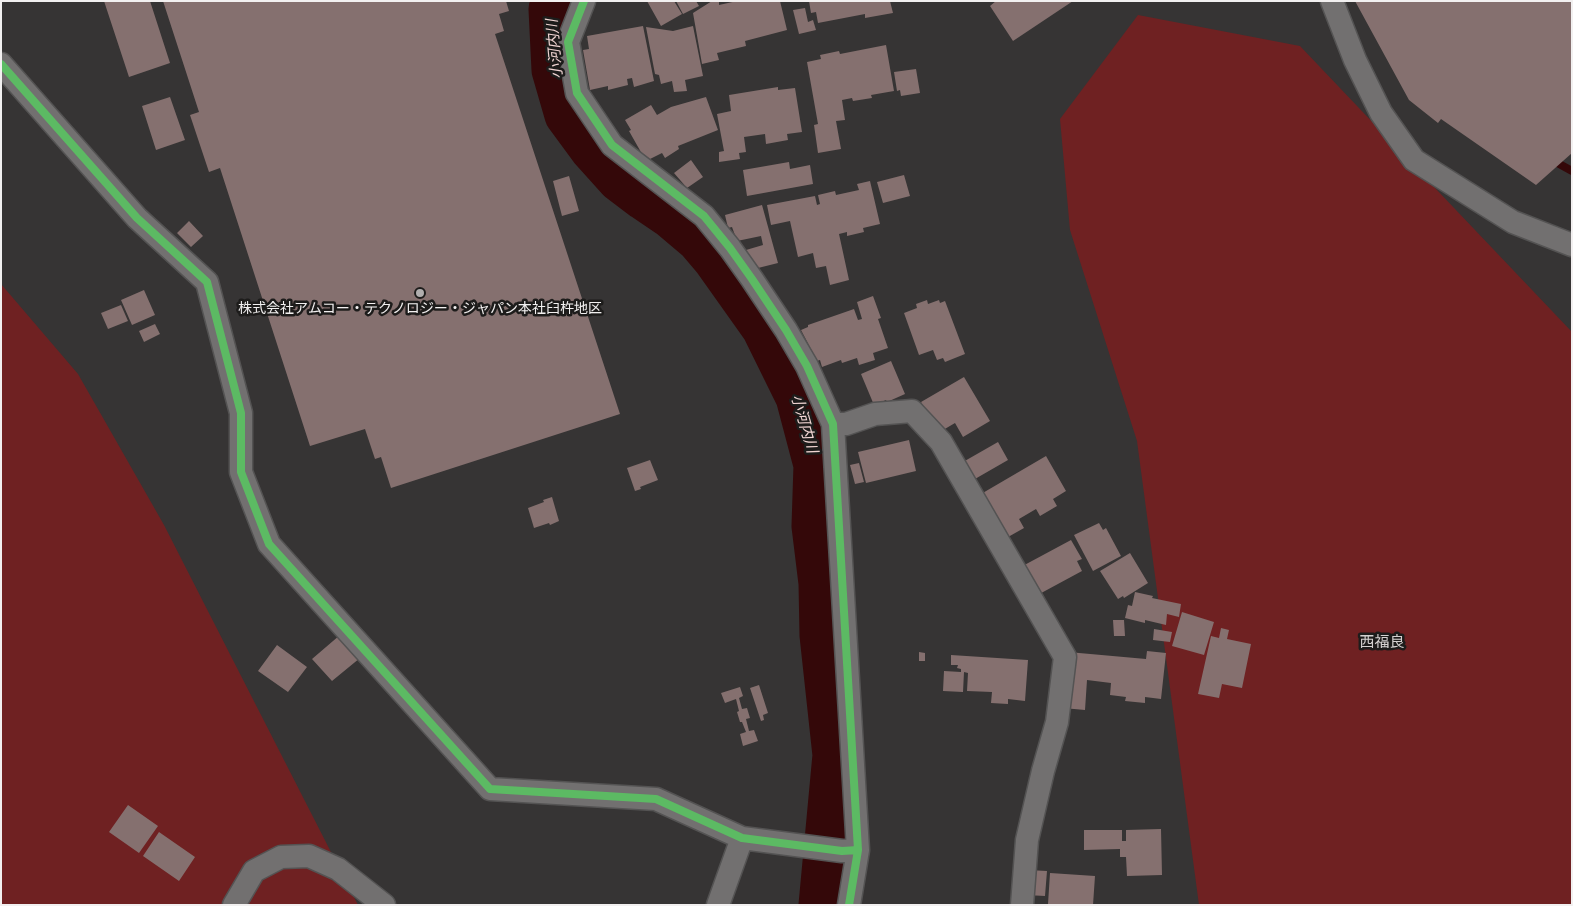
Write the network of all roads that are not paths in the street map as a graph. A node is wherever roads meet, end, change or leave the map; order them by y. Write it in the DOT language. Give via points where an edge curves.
graph roads {
  1 [pos="584,1"];
  2 [pos="1332,1"];
  3 [pos="1,64"];
  4 [pos="1572,245"];
  5 [pos="833,424"];
  6 [pos="742,838"];
  7 [pos="850,850"];
  8 [pos="234,905"];
  9 [pos="384,905"];
  10 [pos="718,905"];
  11 [pos="849,905"];
  12 [pos="1022,905"];
  1 -- 5 [label="street" via="568,42 577,92 612,145 704,216 730,248 807,366"];
  2 -- 4 [label="street" via="1355,60 1377,104 1414,160 1513,222"];
  3 -- 6 [label="street" via="137,218 206,282 241,412 241,472 269,544 490,789 656,799"];
  5 -- 7 [label="street"];
  5 -- 12 [label="street" via="846,424 876,414 912,411 941,442 1065,656 1057,722 1027,840"];
  6 -- 7 [label="street"];
  6 -- 10 [label="street"];
  7 -- 11 [label="street"];
  8 -- 9 [label="street" via="254,871 281,857 309,856 338,869"];
}
